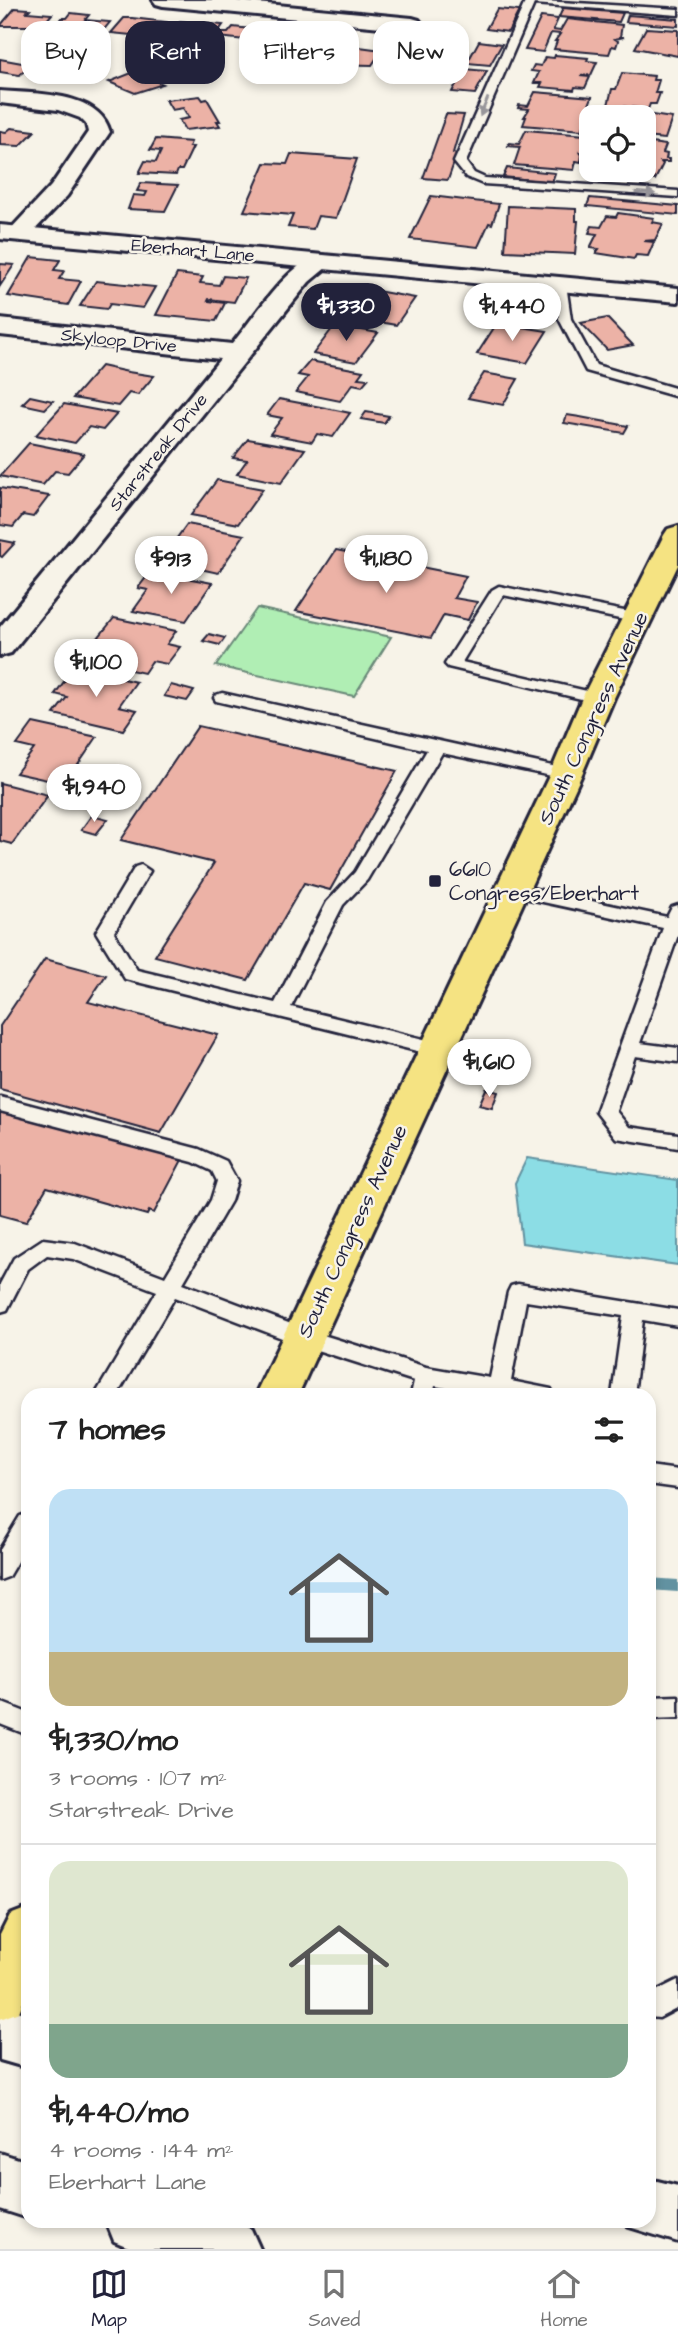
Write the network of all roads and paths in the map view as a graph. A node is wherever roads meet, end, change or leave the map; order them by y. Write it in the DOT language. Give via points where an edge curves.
graph roads {
  1 [pos="163,0"];
  2 [pos="530,0"];
  3 [pos="678,12"];
  4 [pos="381,21"];
  5 [pos="0,97"];
  6 [pos="678,194"];
  7 [pos="9,233"];
  8 [pos="321,262"];
  9 [pos="561,284"];
  10 [pos="678,295"];
  11 [pos="0,327"];
  12 [pos="239,353"];
  13 [pos="678,393"];
  14 [pos="674,553"];
  15 [pos="639,618"];
  16 [pos="0,647"];
  17 [pos="222,698"];
  18 [pos="598,698"];
  19 [pos="437,747"];
  20 [pos="566,774"];
  21 [pos="141,871"];
  22 [pos="512,890"];
  23 [pos="675,917"];
  24 [pos="280,1011"];
  25 [pos="629,1048"];
  26 [pos="438,1049"];
  27 [pos="678,1055"];
  28 [pos="0,1104"];
  29 [pos="678,1141"];
  30 [pos="170,1287"];
  31 [pos="0,1304"];
  32 [pos="634,1310"];
  33 [pos="678,1318"];
  34 [pos="302,1337"];
  35 [pos="424,1385"];
  36 [pos="110,1388"];
  37 [pos="279,1388"];
  38 [pos="499,1388"];
  39 [pos="624,1388"];
  40 [pos="656,1476"];
  41 [pos="678,1479"];
  42 [pos="21,1535"];
  43 [pos="0,1570"];
  44 [pos="678,1707"];
  45 [pos="656,1708"];
  46 [pos="0,1713"];
  47 [pos="21,1721"];
  48 [pos="21,1948"];
  49 [pos="0,1993"];
  50 [pos="678,1993"];
  51 [pos="656,2005"];
  52 [pos="0,2033"];
  53 [pos="21,2039"];
  54 [pos="0,2181"];
  55 [pos="21,2188"];
  56 [pos="656,2209"];
  57 [pos="678,2214"];
  58 [pos="159,2228"];
  59 [pos="231,2249"];
  1 -- 4 [label="street"];
  2 -- 3 [label="lane"];
  2 -- 6 [label="lane, one-way" via="460,162 470,175 483,180"];
  5 -- 7 [label="street" via="71,106 95,117 99,126 59,191"];
  7 -- 8 [label="street, Eberhart Lane"];
  8 -- 9 [label="street, Eberhart Lane"];
  8 -- 12 [label="street, Starstreak Drive" via="300,277"];
  9 -- 10 [label="street, Eberhart Lane"];
  9 -- 13 [label="lane" via="565,319 591,368"];
  11 -- 12 [label="street, Skyloop Drive"];
  12 -- 16 [label="street, Starstreak Drive"];
  14 -- 15 [label="main road, South Congress Avenue"];
  15 -- 18 [label="main road, South Congress Avenue"];
  15 -- 18 [label="lane" via="499,590 453,664"];
  17 -- 19 [label="lane"];
  18 -- 20 [label="main road, South Congress Avenue"];
  19 -- 20 [label="lane"];
  19 -- 24 [label="lane" via="361,876 337,902"];
  20 -- 22 [label="main road, South Congress Avenue"];
  21 -- 24 [label="lane" via="105,932 131,975"];
  22 -- 23 [label="lane"];
  22 -- 26 [label="main road, South Congress Avenue"];
  23 -- 25 [label="lane"];
  24 -- 26 [label="lane"];
  25 -- 27 [label="lane"];
  25 -- 29 [label="lane" via="606,1112 624,1133"];
  26 -- 34 [label="main road, South Congress Avenue"];
  28 -- 30 [label="lane" via="200,1156 219,1166 227,1181 221,1201"];
  30 -- 31 [label="lane" via="75,1251 43,1247 21,1264"];
  30 -- 34 [label="lane"];
  30 -- 36 [label="lane"];
  32 -- 33 [label="lane"];
  32 -- 38 [label="lane" via="518,1292"];
  32 -- 39 [label="lane"];
  34 -- 35 [label="lane"];
  34 -- 37 [label="main road, South Congress Avenue"];
  35 -- 38 [label="lane"];
  40 -- 41 [label="lane"];
  42 -- 43 [label="lane"];
  44 -- 45 [label="lane"];
  46 -- 47 [label="lane"];
  48 -- 49 [label="main road"];
  50 -- 51 [label="lane"];
  52 -- 53 [label="street"];
  54 -- 55 [label="street"];
  56 -- 57 [label="street"];
  58 -- 59 [label="street"];
}
